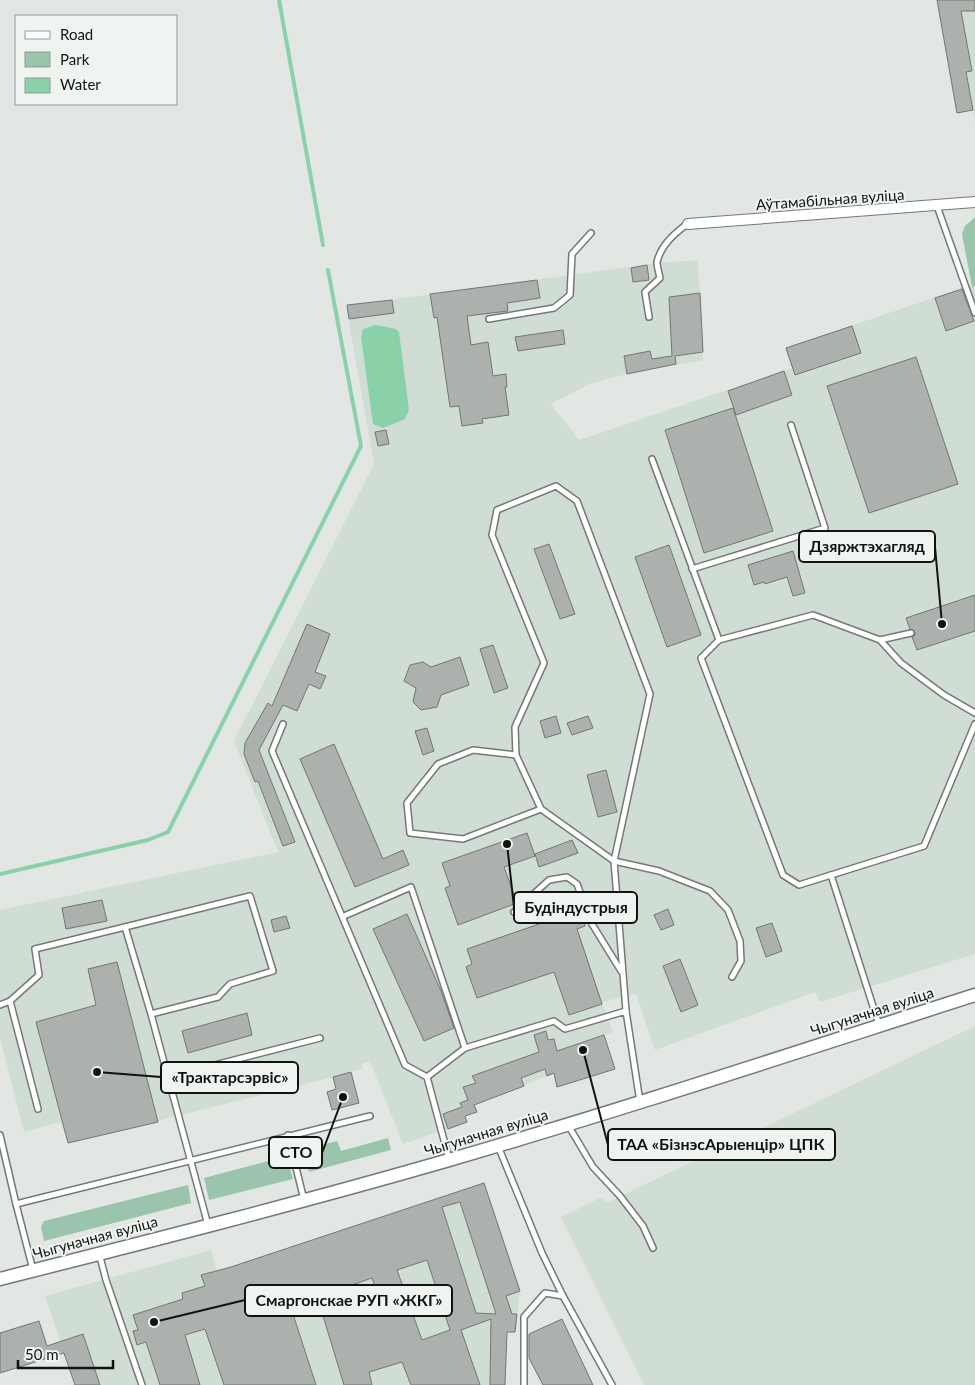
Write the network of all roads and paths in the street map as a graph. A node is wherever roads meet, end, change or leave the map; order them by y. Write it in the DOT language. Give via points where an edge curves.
graph roads {
  1 [pos="975,202"];
  2 [pos="937,206"];
  3 [pos="688,224"];
  4 [pos="591,233"];
  5 [pos="975,313"];
  6 [pos="649,317"];
  7 [pos="489,320"];
  8 [pos="791,425"];
  9 [pos="652,458"];
  10 [pos="692,569"];
  11 [pos="911,633"];
  12 [pos="719,640"];
  13 [pos="880,640"];
  14 [pos="975,713"];
  15 [pos="284,724"];
  16 [pos="975,724"];
  17 [pos="516,755"];
  18 [pos="541,809"];
  19 [pos="614,861"];
  20 [pos="831,875"];
  21 [pos="514,912"];
  22 [pos="344,916"];
  23 [pos="125,927"];
  24 [pos="623,974"];
  25 [pos="732,977"];
  26 [pos="975,995"];
  27 [pos="10,1001"];
  28 [pos="0,1005"];
  29 [pos="626,1011"];
  30 [pos="152,1014"];
  31 [pos="879,1026"];
  32 [pos="320,1038"];
  33 [pos="465,1048"];
  34 [pos="168,1077"];
  35 [pos="427,1077"];
  36 [pos="640,1103"];
  37 [pos="38,1109"];
  38 [pos="370,1116"];
  39 [pos="568,1124"];
  40 [pos="0,1135"];
  41 [pos="288,1136"];
  42 [pos="498,1146"];
  43 [pos="192,1160"];
  44 [pos="449,1160"];
  45 [pos="304,1201"];
  46 [pos="16,1204"];
  47 [pos="208,1225"];
  48 [pos="653,1248"];
  49 [pos="99,1253"];
  50 [pos="33,1271"];
  51 [pos="0,1279"];
  52 [pos="563,1296"];
  53 [pos="142,1385"];
  54 [pos="524,1385"];
  55 [pos="612,1385"];
  1 -- 2 [label="street, Аўтамабільная вуліца"];
  2 -- 3 [label="street, Аўтамабільная вуліца"];
  2 -- 5 [label="lane"];
  3 -- 6 [label="lane" via="670,237 657,263 660,278 645,292"];
  4 -- 7 [label="lane" via="572,254 570,295 554,308"];
  8 -- 10 [label="lane" via="825,528"];
  9 -- 10 [label="lane"];
  10 -- 12 [label="lane"];
  11 -- 13 [label="lane"];
  12 -- 13 [label="lane" via="813,614"];
  12 -- 20 [label="lane" via="701,658 783,875 799,885"];
  13 -- 14 [label="lane" via="901,663 944,696"];
  15 -- 22 [label="lane" via="272,751"];
  16 -- 20 [label="lane" via="924,846"];
  17 -- 18 [label="lane"];
  17 -- 18 [label="lane" via="473,750 438,764 407,803 410,833 463,840"];
  17 -- 19 [label="lane" via="515,727 544,663 492,535 497,510 556,486 577,501 650,694"];
  18 -- 19 [label="lane"];
  19 -- 24 [label="lane"];
  19 -- 25 [label="lane" via="659,871 710,891 728,910 740,941 741,961"];
  20 -- 31 [label="lane"];
  21 -- 24 [label="lane" via="549,880 567,877 577,884 592,924"];
  22 -- 33 [label="lane" via="411,887"];
  22 -- 35 [label="lane" via="406,1064"];
  23 -- 27 [label="lane" via="35,949 39,975"];
  23 -- 30 [label="lane"];
  23 -- 30 [label="lane" via="250,896 265,943 273,971 230,984 218,997"];
  24 -- 29 [label="lane"];
  26 -- 31 [label="street, Чыгуначная вуліца"];
  27 -- 28 [label="lane"];
  27 -- 37 [label="lane"];
  29 -- 33 [label="lane" via="565,1029 554,1021"];
  29 -- 36 [label="lane"];
  30 -- 34 [label="lane"];
  31 -- 36 [label="street, Чыгуначная вуліца"];
  32 -- 34 [label="lane"];
  33 -- 35 [label="lane"];
  34 -- 43 [label="lane"];
  35 -- 44 [label="lane"];
  36 -- 39 [label="street, Чыгуначная вуліца"];
  38 -- 41 [label="lane"];
  39 -- 42 [label="street, Чыгуначная вуліца"];
  39 -- 48 [label="lane" via="593,1167 643,1226"];
  40 -- 46 [label="lane"];
  41 -- 43 [label="lane"];
  41 -- 45 [label="lane"];
  42 -- 44 [label="street, Чыгуначная вуліца"];
  42 -- 52 [label="lane"];
  43 -- 46 [label="lane"];
  43 -- 47 [label="lane"];
  44 -- 45 [label="street, Чыгуначная вуліца"];
  45 -- 47 [label="street, Чыгуначная вуліца"];
  46 -- 50 [label="lane"];
  47 -- 49 [label="street, Чыгуначная вуліца"];
  49 -- 50 [label="street, Чыгуначная вуліца"];
  49 -- 53 [label="lane"];
  50 -- 51 [label="street, Чыгуначная вуліца"];
  52 -- 54 [label="lane" via="545,1294 524,1317"];
  52 -- 55 [label="lane"];
}
